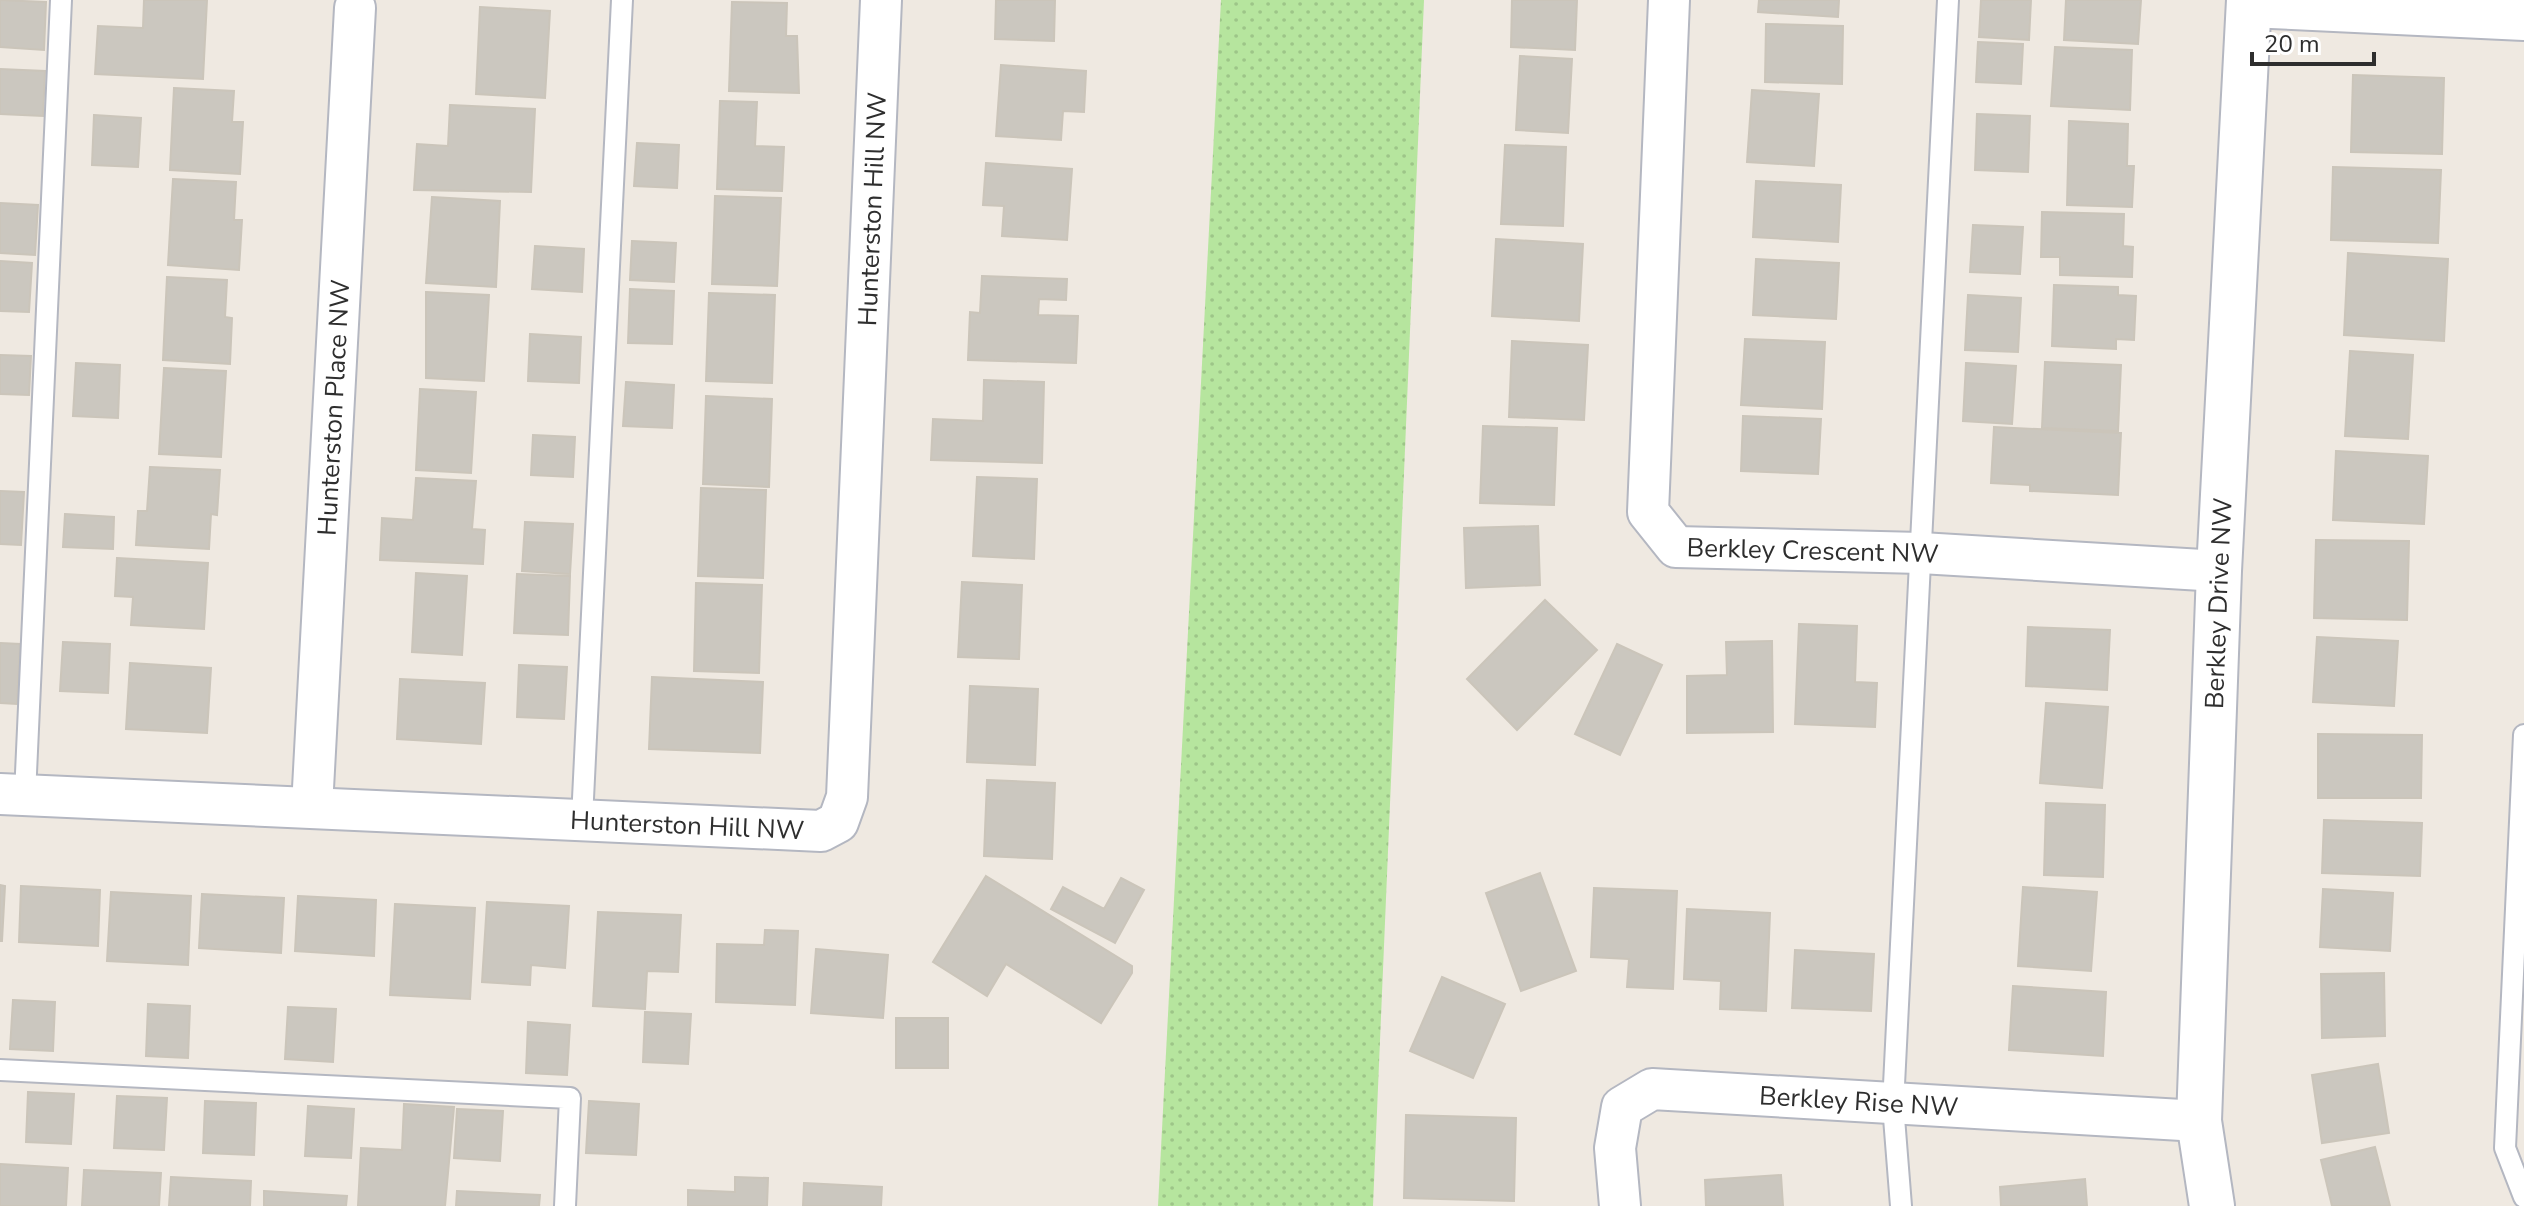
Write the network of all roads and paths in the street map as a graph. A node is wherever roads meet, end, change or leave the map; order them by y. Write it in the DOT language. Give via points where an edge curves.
graph roads {
  1 [pos="61,0"];
  2 [pos="622,0"];
  3 [pos="881,0"];
  4 [pos="1669,0"];
  5 [pos="1948,0"];
  6 [pos="2249,4"];
  7 [pos="355,8"];
  8 [pos="2524,20"];
  9 [pos="1921,553"];
  10 [pos="2219,571"];
  11 [pos="2524,735"];
  12 [pos="12,794"];
  13 [pos="312,807"];
  14 [pos="582,819"];
  15 [pos="0,1070"];
  16 [pos="1893,1105"];
  17 [pos="2199,1121"];
  18 [pos="2524,1197"];
  19 [pos="565,1206"];
  20 [pos="1620,1206"];
  21 [pos="1901,1206"];
  22 [pos="2212,1206"];
  1 -- 12 [label="lane"];
  2 -- 14 [label="lane"];
  3 -- 14 [label="street, Hunterston Hill NW" via="847,797 838,822 821,831"];
  4 -- 9 [label="street, Berkley Crescent NW" via="1648,512 1676,547"];
  5 -- 9 [label="lane"];
  6 -- 8 [label="street"];
  6 -- 10 [label="street, Berkley Drive NW"];
  7 -- 13 [label="street, Hunterston Place NW"];
  9 -- 10 [label="street, Berkley Crescent NW"];
  9 -- 16 [label="lane"];
  10 -- 17 [label="street, Berkley Drive NW"];
  11 -- 18 [label="lane" via="2505,1148"];
  12 -- 13 [label="street, Hunterston Hill NW"];
  13 -- 14 [label="street, Hunterston Hill NW"];
  15 -- 19 [label="lane" via="570,1098"];
  16 -- 17 [label="street, Berkley Rise NW"];
  16 -- 20 [label="street, Berkley Rise NW" via="1652,1089 1622,1107 1615,1148"];
  16 -- 21 [label="lane"];
  17 -- 22 [label="street, Berkley Drive NW"];
}
